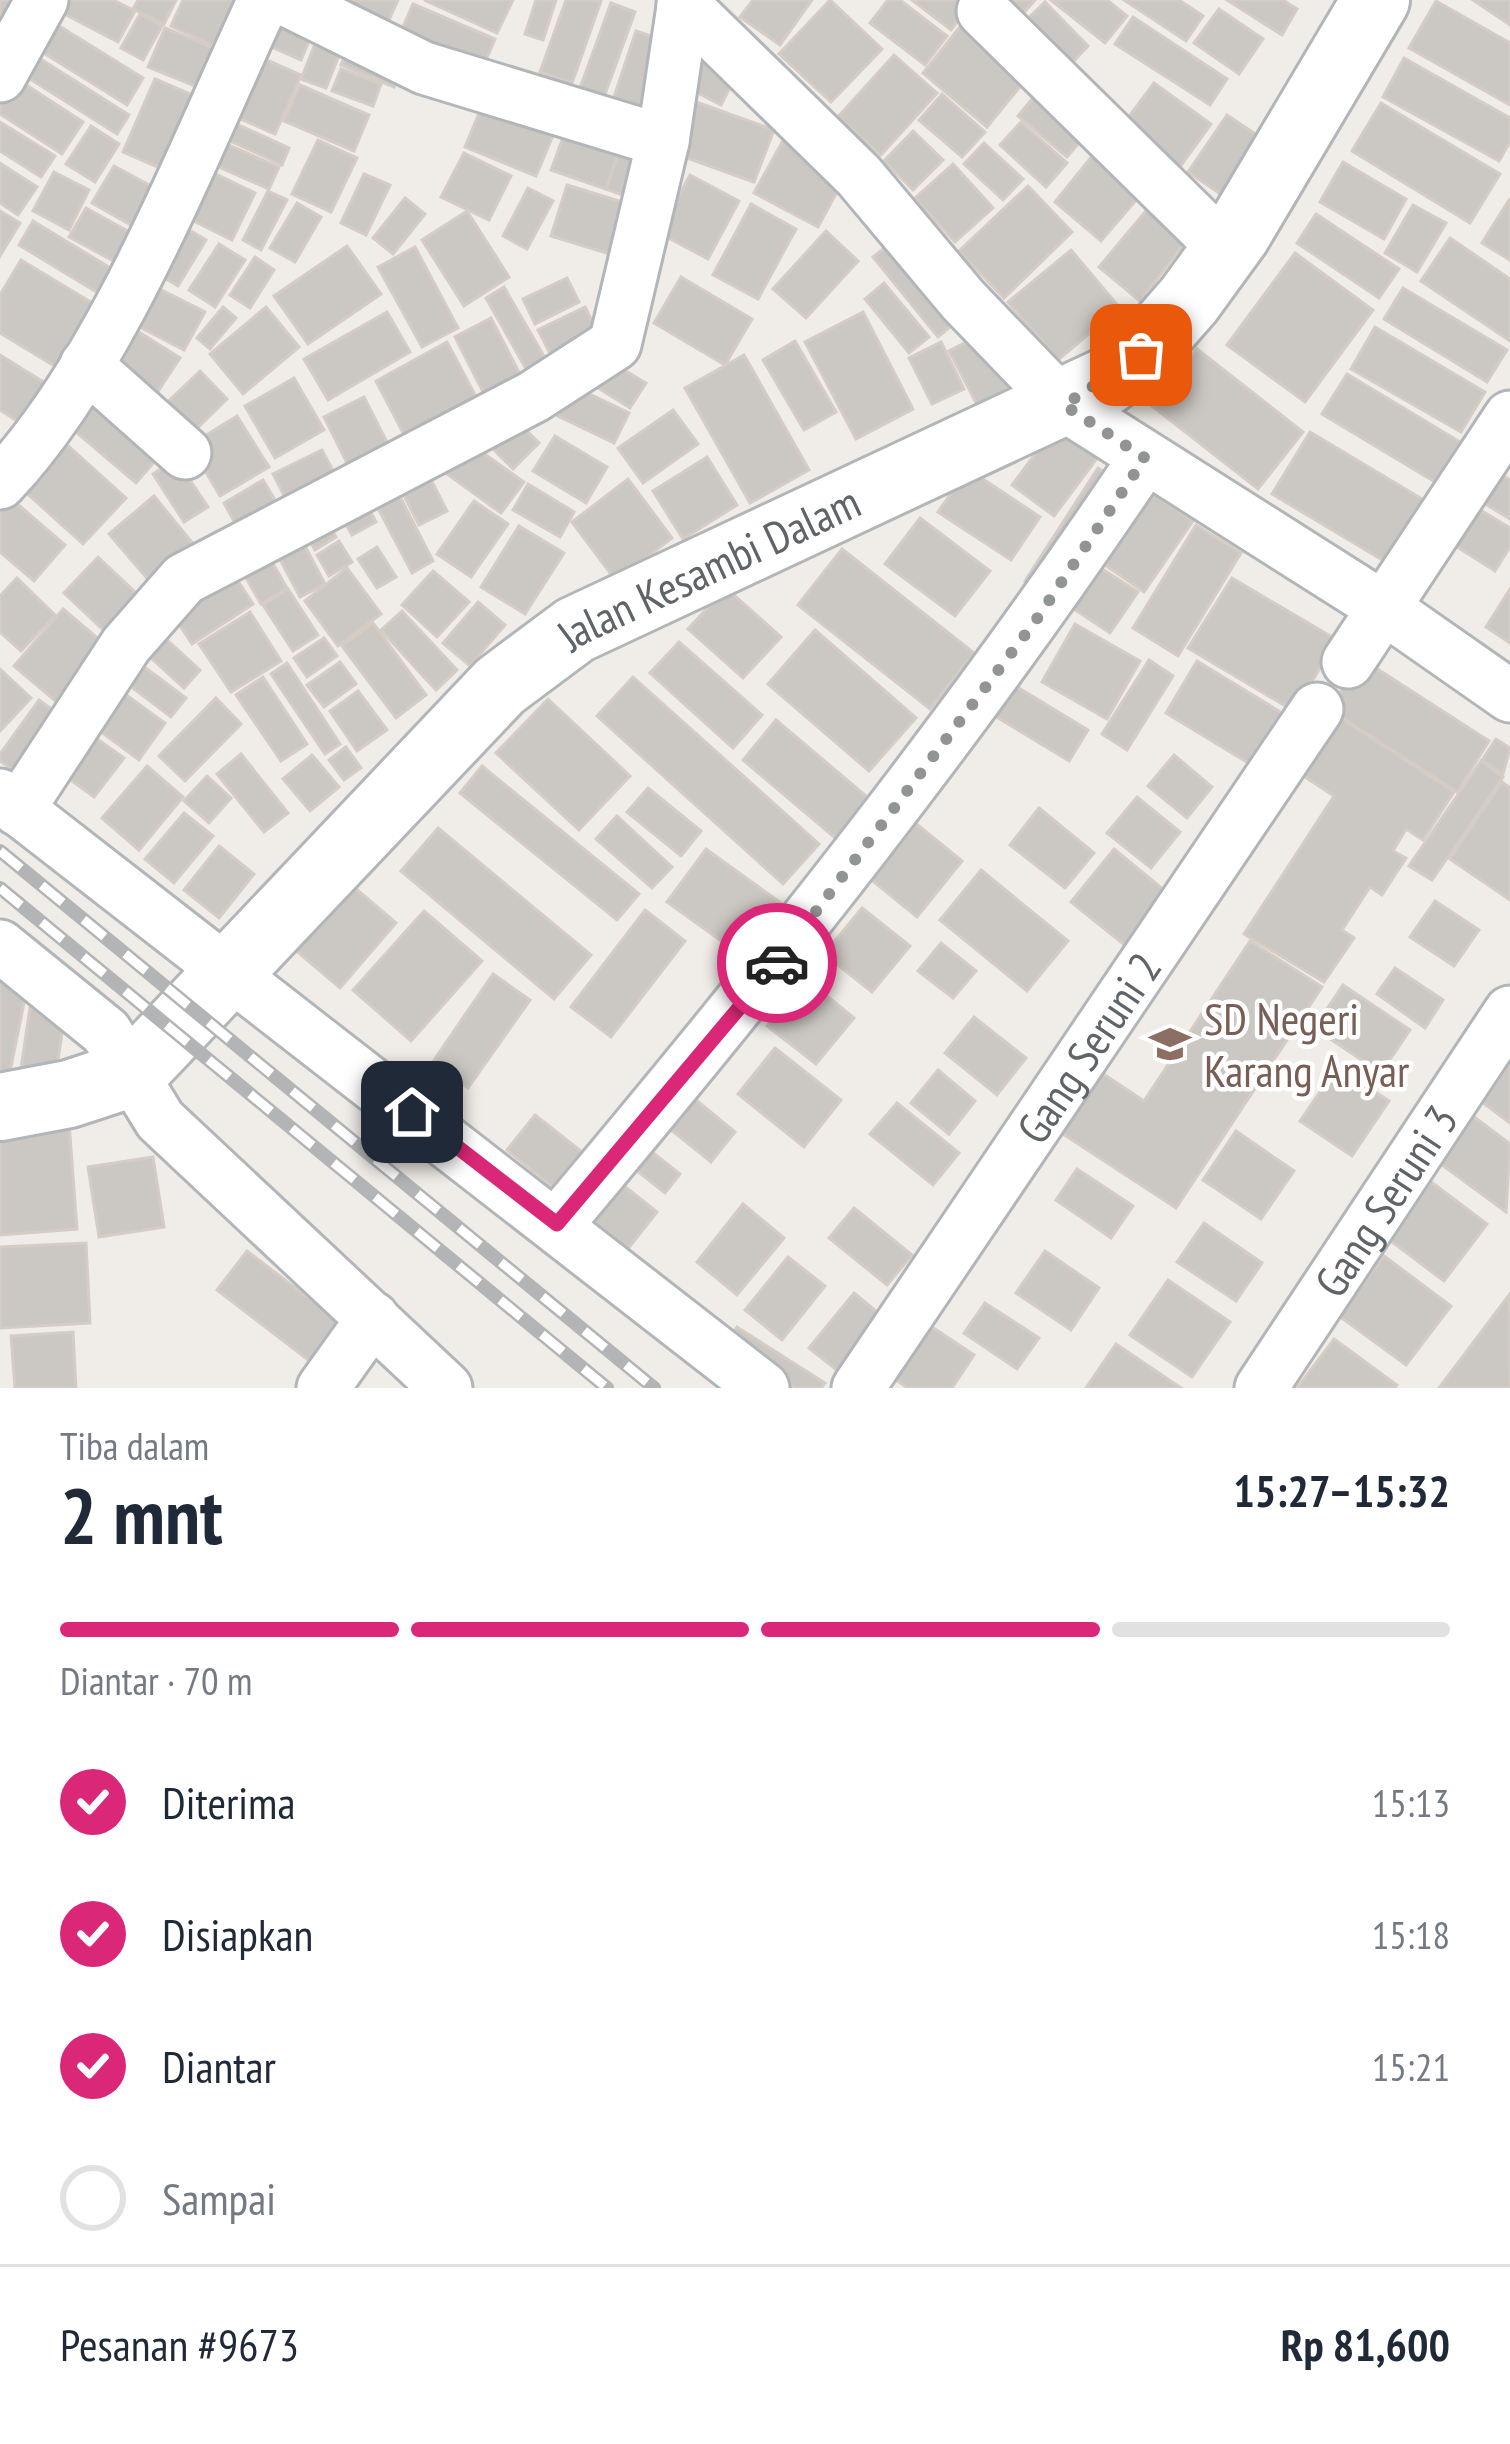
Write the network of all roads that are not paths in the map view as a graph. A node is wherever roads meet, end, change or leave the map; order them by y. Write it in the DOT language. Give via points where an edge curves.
graph roads {
  1 [pos="43,0"];
  2 [pos="264,0"];
  3 [pos="286,0"];
  4 [pos="1376,0"];
  5 [pos="684,2"];
  6 [pos="983,11"];
  7 [pos="0,76"];
  8 [pos="663,141"];
  9 [pos="1226,250"];
  10 [pos="86,365"];
  11 [pos="1064,405"];
  12 [pos="1510,417"];
  13 [pos="185,453"];
  14 [pos="10,454"];
  15 [pos="1145,458"];
  16 [pos="1384,608"];
  17 [pos="1348,662"];
  18 [pos="1510,696"];
  19 [pos="1317,709"];
  20 [pos="9,802"];
  21 [pos="0,946"];
  22 [pos="230,972"];
  23 [pos="1510,1012"];
  24 [pos="134,1073"];
  25 [pos="0,1107"];
  26 [pos="557,1224"];
  27 [pos="373,1318"];
  28 [pos="323,1388"];
  29 [pos="446,1388"];
  30 [pos="763,1388"];
  31 [pos="859,1388"];
  32 [pos="1261,1388"];
  1 -- 7 [label="street"];
  2 -- 10 [label="street"];
  3 -- 8 [label="street" via="424,68"];
  4 -- 9 [label="street, Jalan Kesambi Dalam"];
  5 -- 8 [label="street"];
  5 -- 11 [label="street" via="859,176"];
  6 -- 9 [label="street"];
  8 -- 20 [label="street" via="616,344 533,397 184,579"];
  9 -- 11 [label="street, Jalan Kesambi Dalam" via="1141,355"];
  10 -- 13 [label="street"];
  10 -- 14 [label="street"];
  11 -- 15 [label="street"];
  11 -- 22 [label="street, Jalan Kesambi Dalam" via="537,654"];
  12 -- 16 [label="street"];
  15 -- 16 [label="street"];
  15 -- 26 [label="street" via="1034,623 777,963"];
  16 -- 17 [label="street"];
  16 -- 18 [label="street"];
  19 -- 31 [label="street, Gang Seruni 2"];
  20 -- 22 [label="street"];
  21 -- 24 [label="street" via="106,1031"];
  22 -- 24 [label="street, Jalan Kesambi Dalam"];
  22 -- 26 [label="street"];
  23 -- 32 [label="street, Gang Seruni 3"];
  24 -- 25 [label="street, Jalan Kesambi Dalam"];
  24 -- 27 [label="street" via="160,1120"];
  26 -- 30 [label="street"];
  27 -- 28 [label="street"];
  27 -- 29 [label="street"];
}
